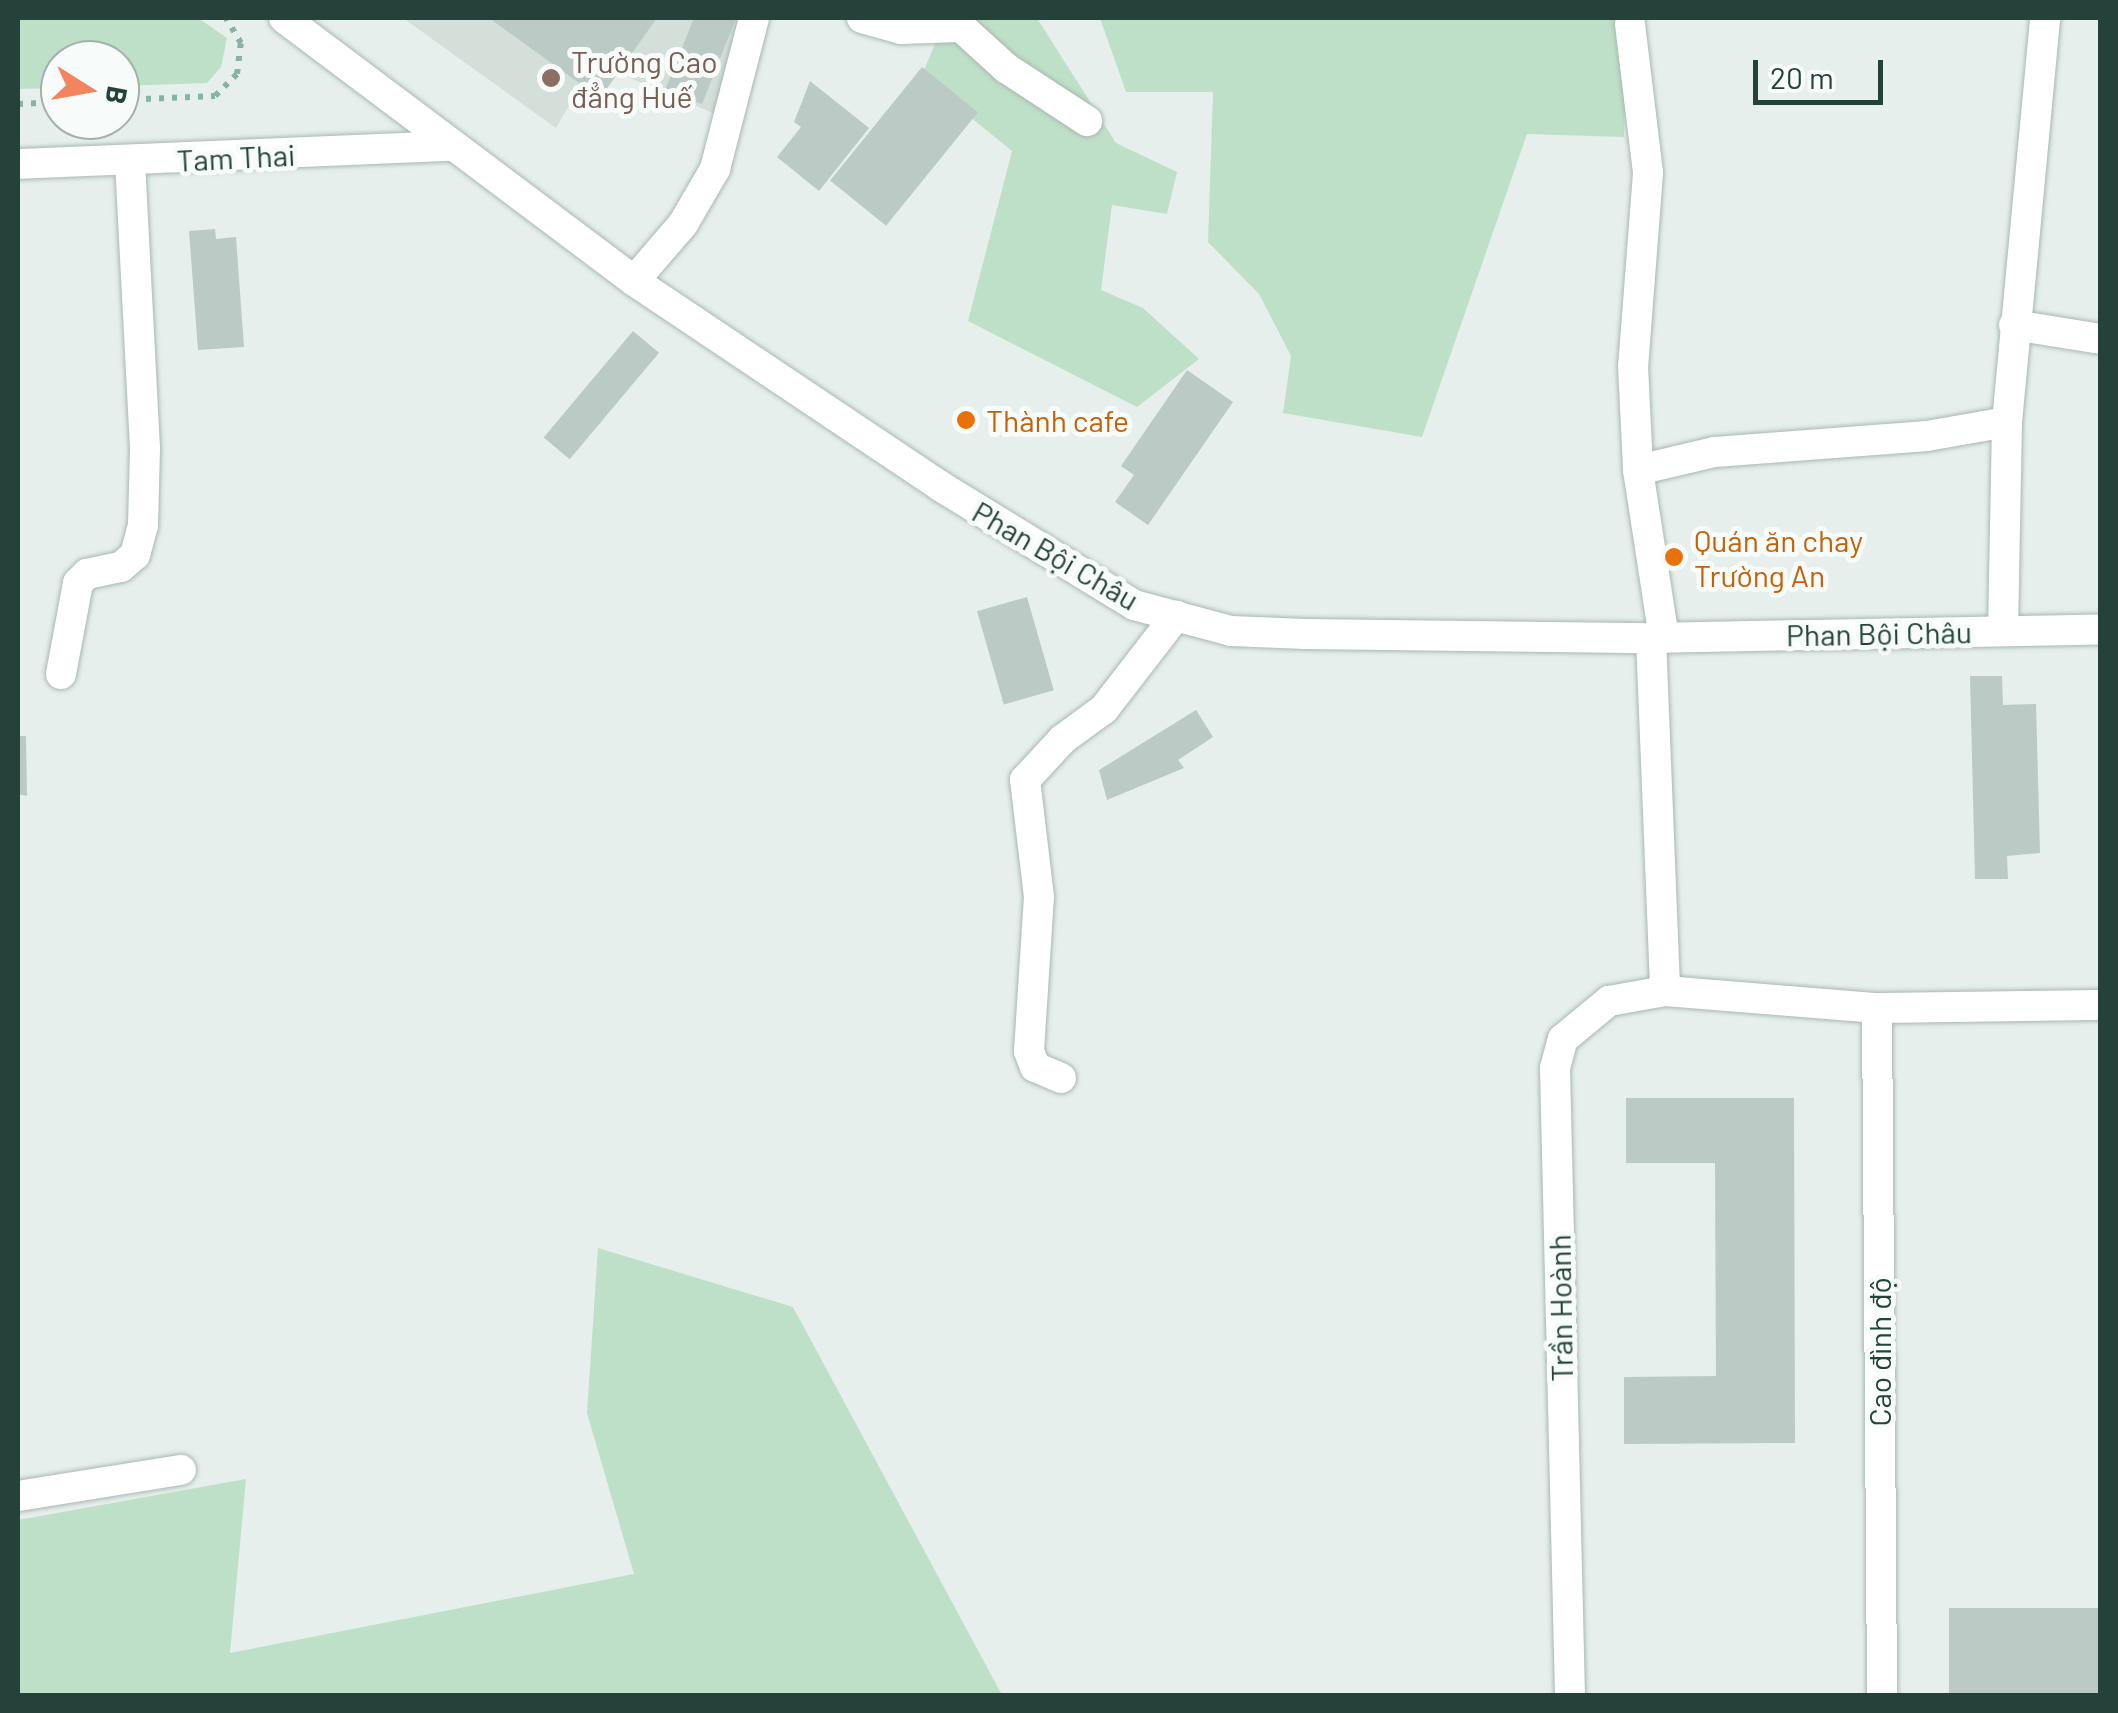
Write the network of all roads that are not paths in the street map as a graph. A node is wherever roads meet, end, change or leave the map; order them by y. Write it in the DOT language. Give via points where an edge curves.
graph roads {
  1 [pos="284,18"];
  2 [pos="754,18"];
  3 [pos="862,18"];
  4 [pos="2044,18"];
  5 [pos="1630,24"];
  6 [pos="1087,121"];
  7 [pos="454,146"];
  8 [pos="130,161"];
  9 [pos="18,164"];
  10 [pos="634,281"];
  11 [pos="2014,325"];
  12 [pos="2100,339"];
  13 [pos="2006,422"];
  14 [pos="1638,470"];
  15 [pos="1176,616"];
  16 [pos="2100,629"];
  17 [pos="2003,631"];
  18 [pos="1657,638"];
  19 [pos="62,674"];
  20 [pos="1665,991"];
  21 [pos="2100,1005"];
  22 [pos="1877,1008"];
  23 [pos="1062,1078"];
  24 [pos="181,1470"];
  25 [pos="18,1496"];
  26 [pos="1570,1696"];
  27 [pos="1882,1696"];
  1 -- 7 [label="street, Phan Bội Châu"];
  2 -- 10 [label="street" via="715,168 683,224"];
  3 -- 6 [label="street" via="900,30 961,27 1006,68"];
  4 -- 11 [label="street"];
  5 -- 14 [label="street" via="1648,173 1633,366"];
  7 -- 8 [label="street, Tam Thai"];
  7 -- 10 [label="street, Phan Bội Châu"];
  8 -- 9 [label="street, Tam Thai"];
  8 -- 19 [label="street" via="145,448 142,525 134,554 121,567 87,574 78,583"];
  10 -- 15 [label="street, Phan Bội Châu" via="972,506 1134,605"];
  11 -- 12 [label="street"];
  11 -- 13 [label="street"];
  13 -- 14 [label="street" via="1927,436 1716,452"];
  13 -- 17 [label="street"];
  14 -- 18 [label="street"];
  15 -- 18 [label="street, Phan Bội Châu" via="1231,631"];
  15 -- 23 [label="street" via="1104,709 1025,780 1038,897 1029,1051 1035,1067"];
  16 -- 17 [label="street, Phan Bội Châu"];
  17 -- 18 [label="street, Phan Bội Châu"];
  18 -- 20 [label="street"];
  20 -- 22 [label="street, Trần Hoành"];
  20 -- 26 [label="street, Trần Hoành" via="1609,1001 1563,1039 1555,1068"];
  21 -- 22 [label="street, Trần Hoành"];
  22 -- 27 [label="street, Cao đình độ"];
  24 -- 25 [label="street"];
}
